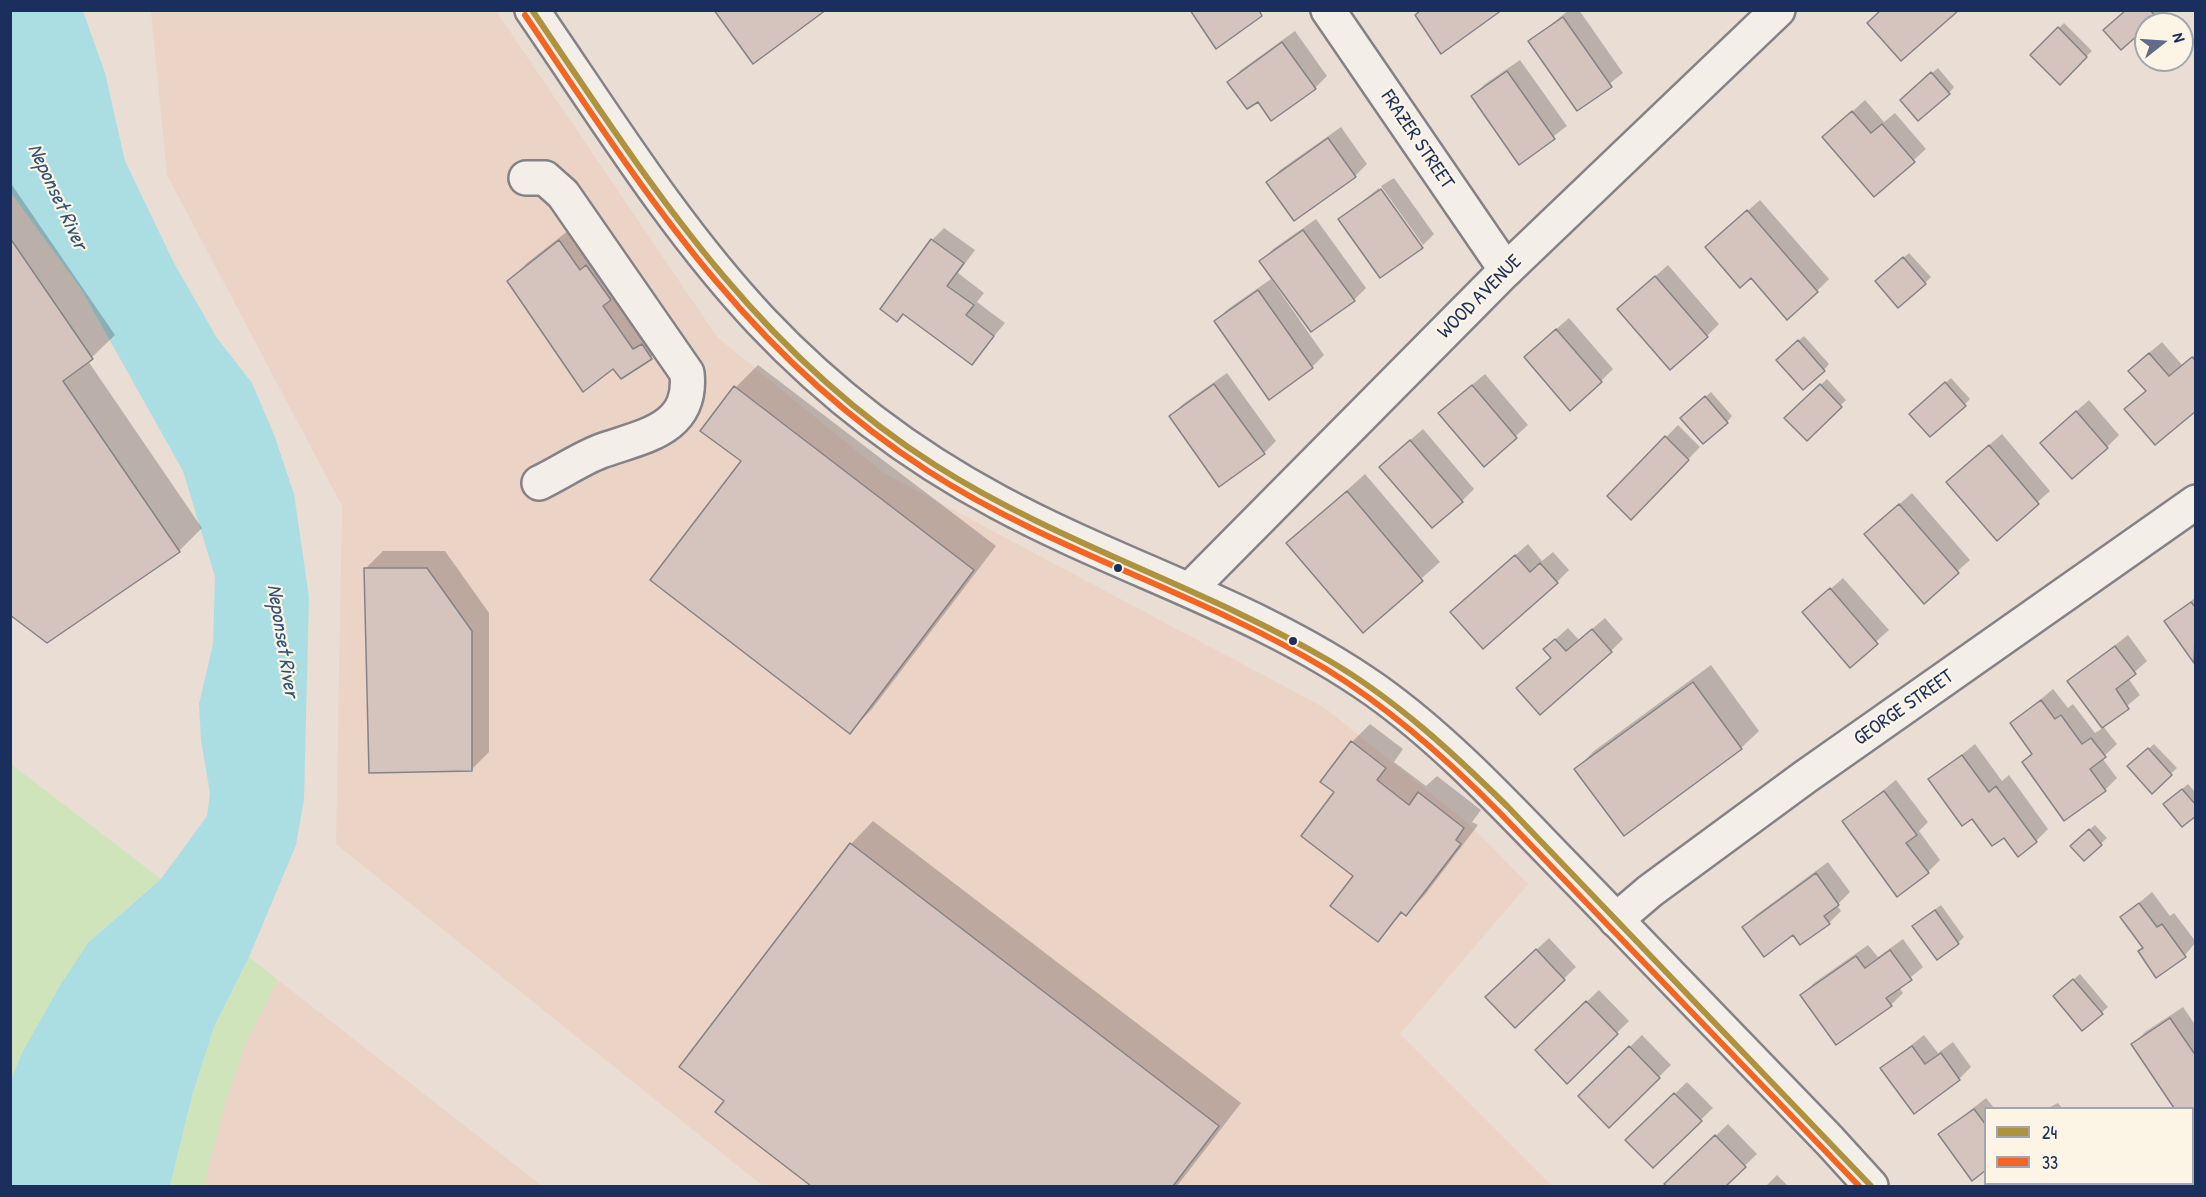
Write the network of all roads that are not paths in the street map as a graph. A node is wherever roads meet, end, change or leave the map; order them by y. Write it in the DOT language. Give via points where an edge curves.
graph roads {
  1 [pos="532,10"];
  2 [pos="1328,10"];
  3 [pos="1778,10"];
  4 [pos="526,178"];
  5 [pos="1506,270"];
  6 [pos="539,483"];
  7 [pos="2196,502"];
  8 [pos="1189,590"];
  9 [pos="1617,920"];
  10 [pos="1870,1186"];
  1 -- 8 [label="main road" via="695,244 762,322 835,391 908,448 971,488"];
  2 -- 5 [label="main road, FRAZER STREET"];
  3 -- 5 [label="main road, WOOD AVENUE"];
  4 -- 6 [label="main road" via="544,178 563,194 687,373 688,390 680,410 665,428 599,452"];
  5 -- 8 [label="main road, WOOD AVENUE"];
  7 -- 9 [label="main road, GEORGE STREET" via="1804,777"];
  8 -- 9 [label="main road" via="1300,644 1405,713 1464,766"];
  9 -- 10 [label="main road"];
}
